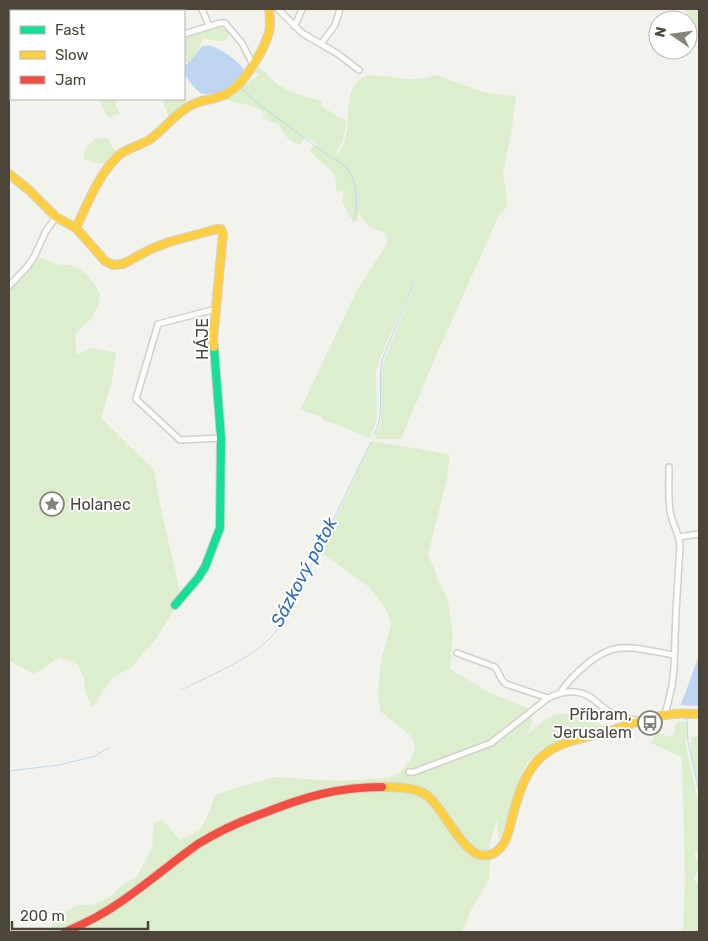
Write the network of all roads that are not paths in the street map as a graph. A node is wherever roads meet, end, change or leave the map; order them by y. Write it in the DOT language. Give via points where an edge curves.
graph roads {
  1 [pos="202,9"];
  2 [pos="269,9"];
  3 [pos="278,9"];
  4 [pos="302,9"];
  5 [pos="340,9"];
  6 [pos="209,26"];
  7 [pos="294,26"];
  8 [pos="185,34"];
  9 [pos="321,44"];
  10 [pos="253,65"];
  11 [pos="358,70"];
  12 [pos="9,174"];
  13 [pos="56,216"];
  14 [pos="76,228"];
  15 [pos="9,286"];
  16 [pos="216,309"];
  17 [pos="221,438"];
  18 [pos="669,467"];
  19 [pos="699,534"];
  20 [pos="679,537"];
  21 [pos="175,605"];
  22 [pos="457,653"];
  23 [pos="674,655"];
  24 [pos="561,692"];
  25 [pos="548,698"];
  26 [pos="699,714"];
  27 [pos="665,715"];
  28 [pos="642,721"];
  29 [pos="409,772"];
  30 [pos="65,932"];
  1 -- 6 [label="street"];
  2 -- 10 [label="street" via="268,32"];
  3 -- 7 [label="street"];
  4 -- 7 [label="street"];
  5 -- 9 [label="street" via="335,25"];
  6 -- 8 [label="street"];
  6 -- 10 [label="street" via="225,23 229,26"];
  7 -- 9 [label="street"];
  9 -- 11 [label="street"];
  10 -- 14 [label="street" via="230,92 188,107 142,145 118,156 99,181"];
  12 -- 13 [label="street, HÁJE"];
  13 -- 14 [label="street, HÁJE"];
  13 -- 15 [label="street" via="34,257"];
  14 -- 16 [label="street, HÁJE" via="113,266 169,242 222,229"];
  16 -- 17 [label="street, HÁJE" via="213,340"];
  16 -- 17 [label="street" via="158,324 136,399 180,440"];
  17 -- 21 [label="street, HÁJE" via="220,528 198,578"];
  18 -- 20 [label="street" via="670,510"];
  19 -- 20 [label="street"];
  20 -- 23 [label="street"];
  22 -- 25 [label="street" via="495,667 506,684"];
  23 -- 24 [label="street" via="629,648 607,650 586,664"];
  23 -- 27 [label="street"];
  24 -- 25 [label="street"];
  24 -- 28 [label="street" via="586,695 608,711"];
  25 -- 29 [label="street" via="491,743"];
  26 -- 27 [label="street"];
  27 -- 28 [label="street"];
  28 -- 30 [label="street" via="556,747 540,758 525,779 505,840 491,854 483,856 471,851 438,806 424,793 399,787 333,790 246,819 216,833 101,916"];
}
